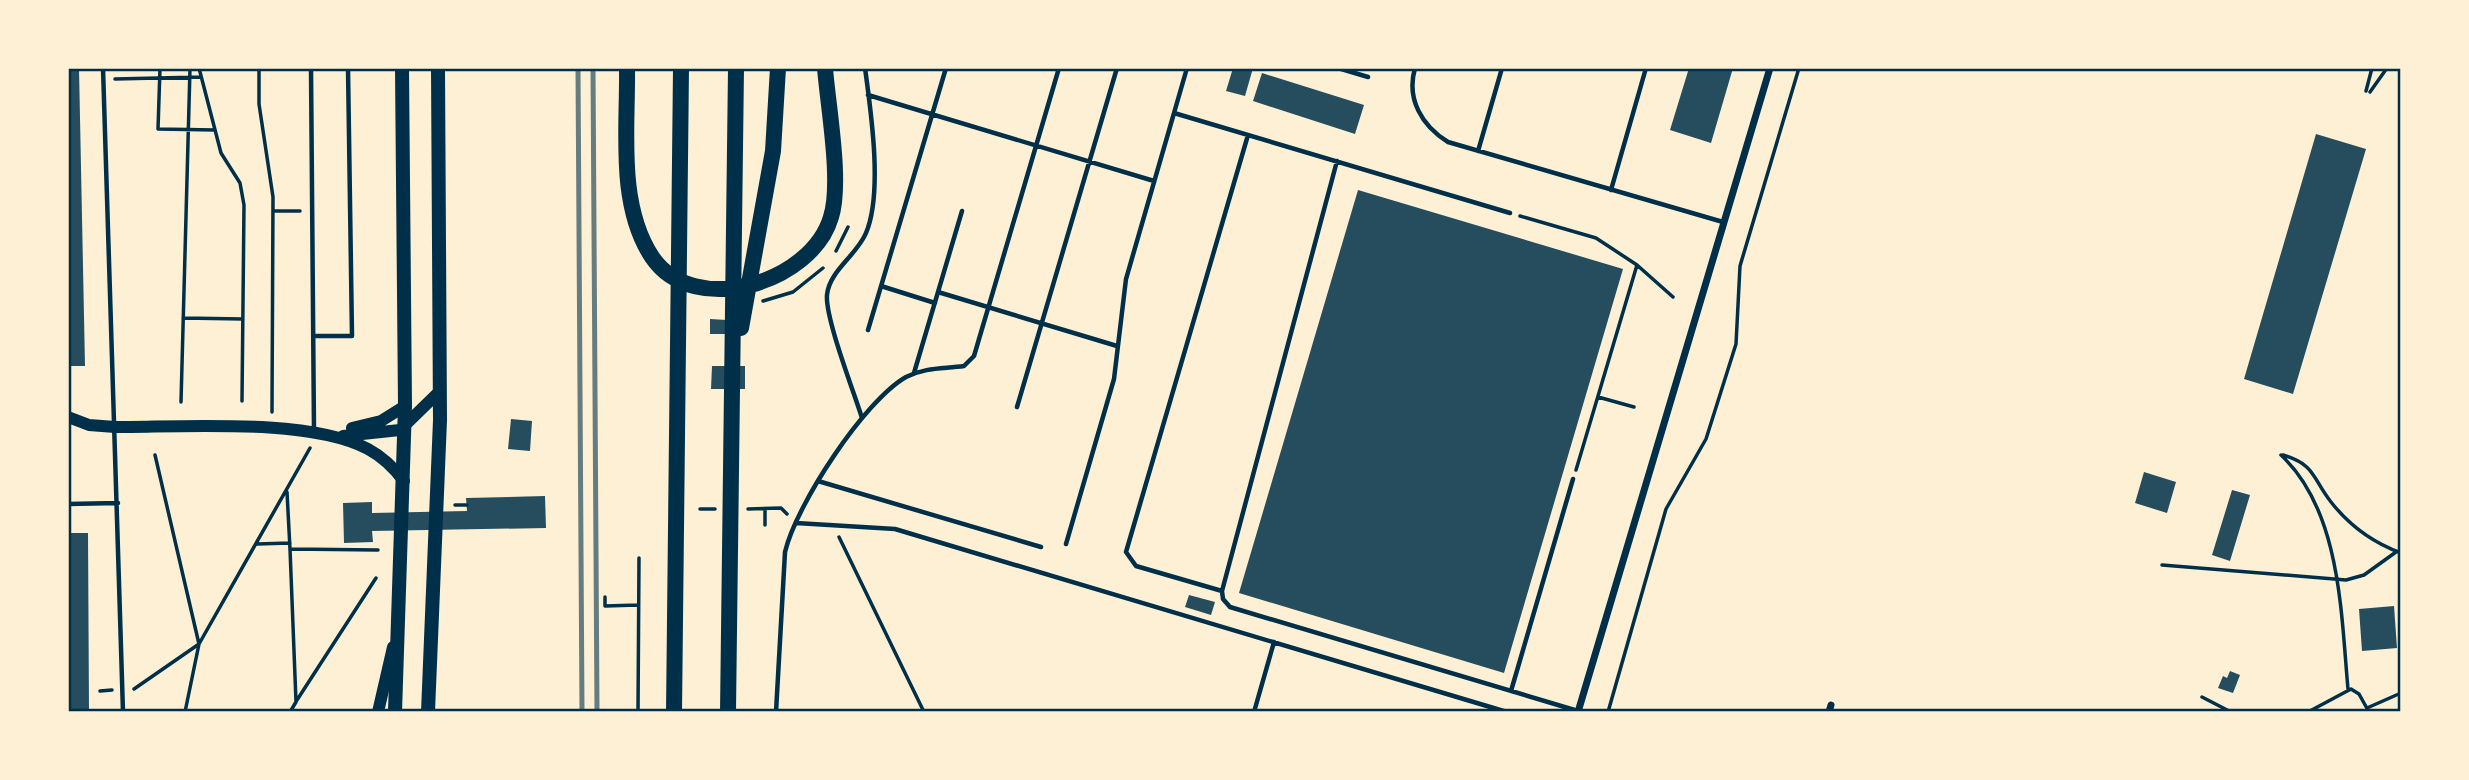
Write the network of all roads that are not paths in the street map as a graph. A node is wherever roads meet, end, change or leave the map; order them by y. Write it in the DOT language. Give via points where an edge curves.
graph roads {
  1 [pos="103,68"];
  2 [pos="311,68"];
  3 [pos="348,68"];
  4 [pos="402,68"];
  5 [pos="438,68"];
  6 [pos="627,68"];
  7 [pos="681,68"];
  8 [pos="736,68"];
  9 [pos="778,68"];
  10 [pos="825,68"];
  11 [pos="864,68"];
  12 [pos="946,68"];
  13 [pos="1059,68"];
  14 [pos="1117,68"];
  15 [pos="1187,68"];
  16 [pos="1338,68"];
  17 [pos="1415,68"];
  18 [pos="1502,68"];
  19 [pos="1646,68"];
  20 [pos="1770,68"];
  21 [pos="1368,77"];
  22 [pos="868,95"];
  23 [pos="1174,113"];
  24 [pos="932,114"];
  25 [pos="1248,135"];
  26 [pos="1037,146"];
  27 [pos="1478,151"];
  28 [pos="1337,161"];
  29 [pos="1090,162"];
  30 [pos="1154,181"];
  31 [pos="1611,190"];
  32 [pos="962,211"];
  33 [pos="1510,213"];
  34 [pos="1723,222"];
  35 [pos="881,286"];
  36 [pos="938,292"];
  37 [pos="935,303"];
  38 [pos="989,307"];
  39 [pos="1042,323"];
  40 [pos="869,330"];
  41 [pos="315,336"];
  42 [pos="1117,346"];
  43 [pos="914,374"];
  44 [pos="440,391"];
  45 [pos="732,397"];
  46 [pos="405,406"];
  47 [pos="1017,407"];
  48 [pos="68,417"];
  49 [pos="862,419"];
  50 [pos="405,426"];
  51 [pos="115,427"];
  52 [pos="314,432"];
  53 [pos="336,437"];
  54 [pos="1573,479"];
  55 [pos="404,481"];
  56 [pos="818,481"];
  57 [pos="118,503"];
  58 [pos="68,504"];
  59 [pos="796,523"];
  60 [pos="1066,544"];
  61 [pos="1041,547"];
  62 [pos="1222,592"];
  63 [pos="398,623"];
  64 [pos="1274,642"];
  65 [pos="1511,691"];
  66 [pos="1578,711"];
  67 [pos="123,712"];
  68 [pos="378,712"];
  69 [pos="395,712"];
  70 [pos="428,712"];
  71 [pos="674,712"];
  72 [pos="728,712"];
  73 [pos="776,712"];
  74 [pos="1254,712"];
  75 [pos="1507,712"];
  1 -- 51 [label="lane"];
  2 -- 41 [label="lane"];
  3 -- 41 [label="lane" via="352,336"];
  4 -- 46 [label="main road"];
  5 -- 44 [label="main road"];
  6 -- 10 [label="main road" via="628,170 636,222 653,257 675,279 706,289 734,287 790,269 825,233 834,197"];
  7 -- 71 [label="main road"];
  8 -- 45 [label="main road"];
  9 -- 45 [label="main road" via="773,151"];
  11 -- 22 [label="lane"];
  12 -- 24 [label="lane"];
  13 -- 26 [label="lane"];
  14 -- 29 [label="lane"];
  15 -- 23 [label="lane"];
  16 -- 21 [label="lane"];
  17 -- 27 [label="lane" via="1413,92 1423,121 1448,142"];
  18 -- 27 [label="lane"];
  19 -- 31 [label="lane"];
  20 -- 34 [label="street"];
  22 -- 24 [label="lane"];
  22 -- 49 [label="lane" via="876,191 873,212 861,243 833,276 827,297"];
  23 -- 25 [label="lane"];
  23 -- 30 [label="lane"];
  24 -- 26 [label="lane"];
  24 -- 35 [label="lane"];
  25 -- 28 [label="lane"];
  25 -- 62 [label="lane" via="1126,552 1136,566"];
  26 -- 29 [label="lane"];
  26 -- 38 [label="lane"];
  27 -- 31 [label="lane"];
  28 -- 33 [label="lane"];
  28 -- 62 [label="lane"];
  29 -- 30 [label="lane"];
  29 -- 39 [label="lane"];
  30 -- 42 [label="lane" via="1126,279"];
  31 -- 34 [label="lane"];
  32 -- 36 [label="lane"];
  34 -- 66 [label="street"];
  35 -- 37 [label="lane"];
  35 -- 40 [label="lane"];
  36 -- 37 [label="lane"];
  36 -- 38 [label="lane"];
  37 -- 43 [label="lane"];
  38 -- 39 [label="lane"];
  38 -- 43 [label="lane" via="970,363"];
  39 -- 42 [label="lane"];
  39 -- 47 [label="lane"];
  41 -- 52 [label="lane"];
  42 -- 60 [label="lane" via="1114,379"];
  43 -- 49 [label="lane" via="884,393"];
  44 -- 50 [label="street"];
  44 -- 70 [label="main road"];
  45 -- 72 [label="main road"];
  46 -- 50 [label="main road"];
  46 -- 52 [label="street" via="366,427"];
  48 -- 51 [label="street"];
  49 -- 56 [label="lane"];
  50 -- 53 [label="street" via="391,432"];
  50 -- 55 [label="main road"];
  51 -- 52 [label="street"];
  51 -- 57 [label="lane"];
  52 -- 53 [label="street"];
  53 -- 55 [label="street" via="369,449 392,465"];
  54 -- 65 [label="lane"];
  55 -- 63 [label="main road"];
  56 -- 59 [label="lane"];
  56 -- 61 [label="lane"];
  57 -- 58 [label="lane"];
  57 -- 67 [label="lane"];
  59 -- 64 [label="lane" via="895,529"];
  59 -- 73 [label="lane" via="785,552"];
  62 -- 65 [label="lane" via="1230,607"];
  63 -- 68 [label="street"];
  63 -- 69 [label="main road"];
  64 -- 74 [label="lane"];
  64 -- 75 [label="lane"];
  65 -- 66 [label="lane"];
}
